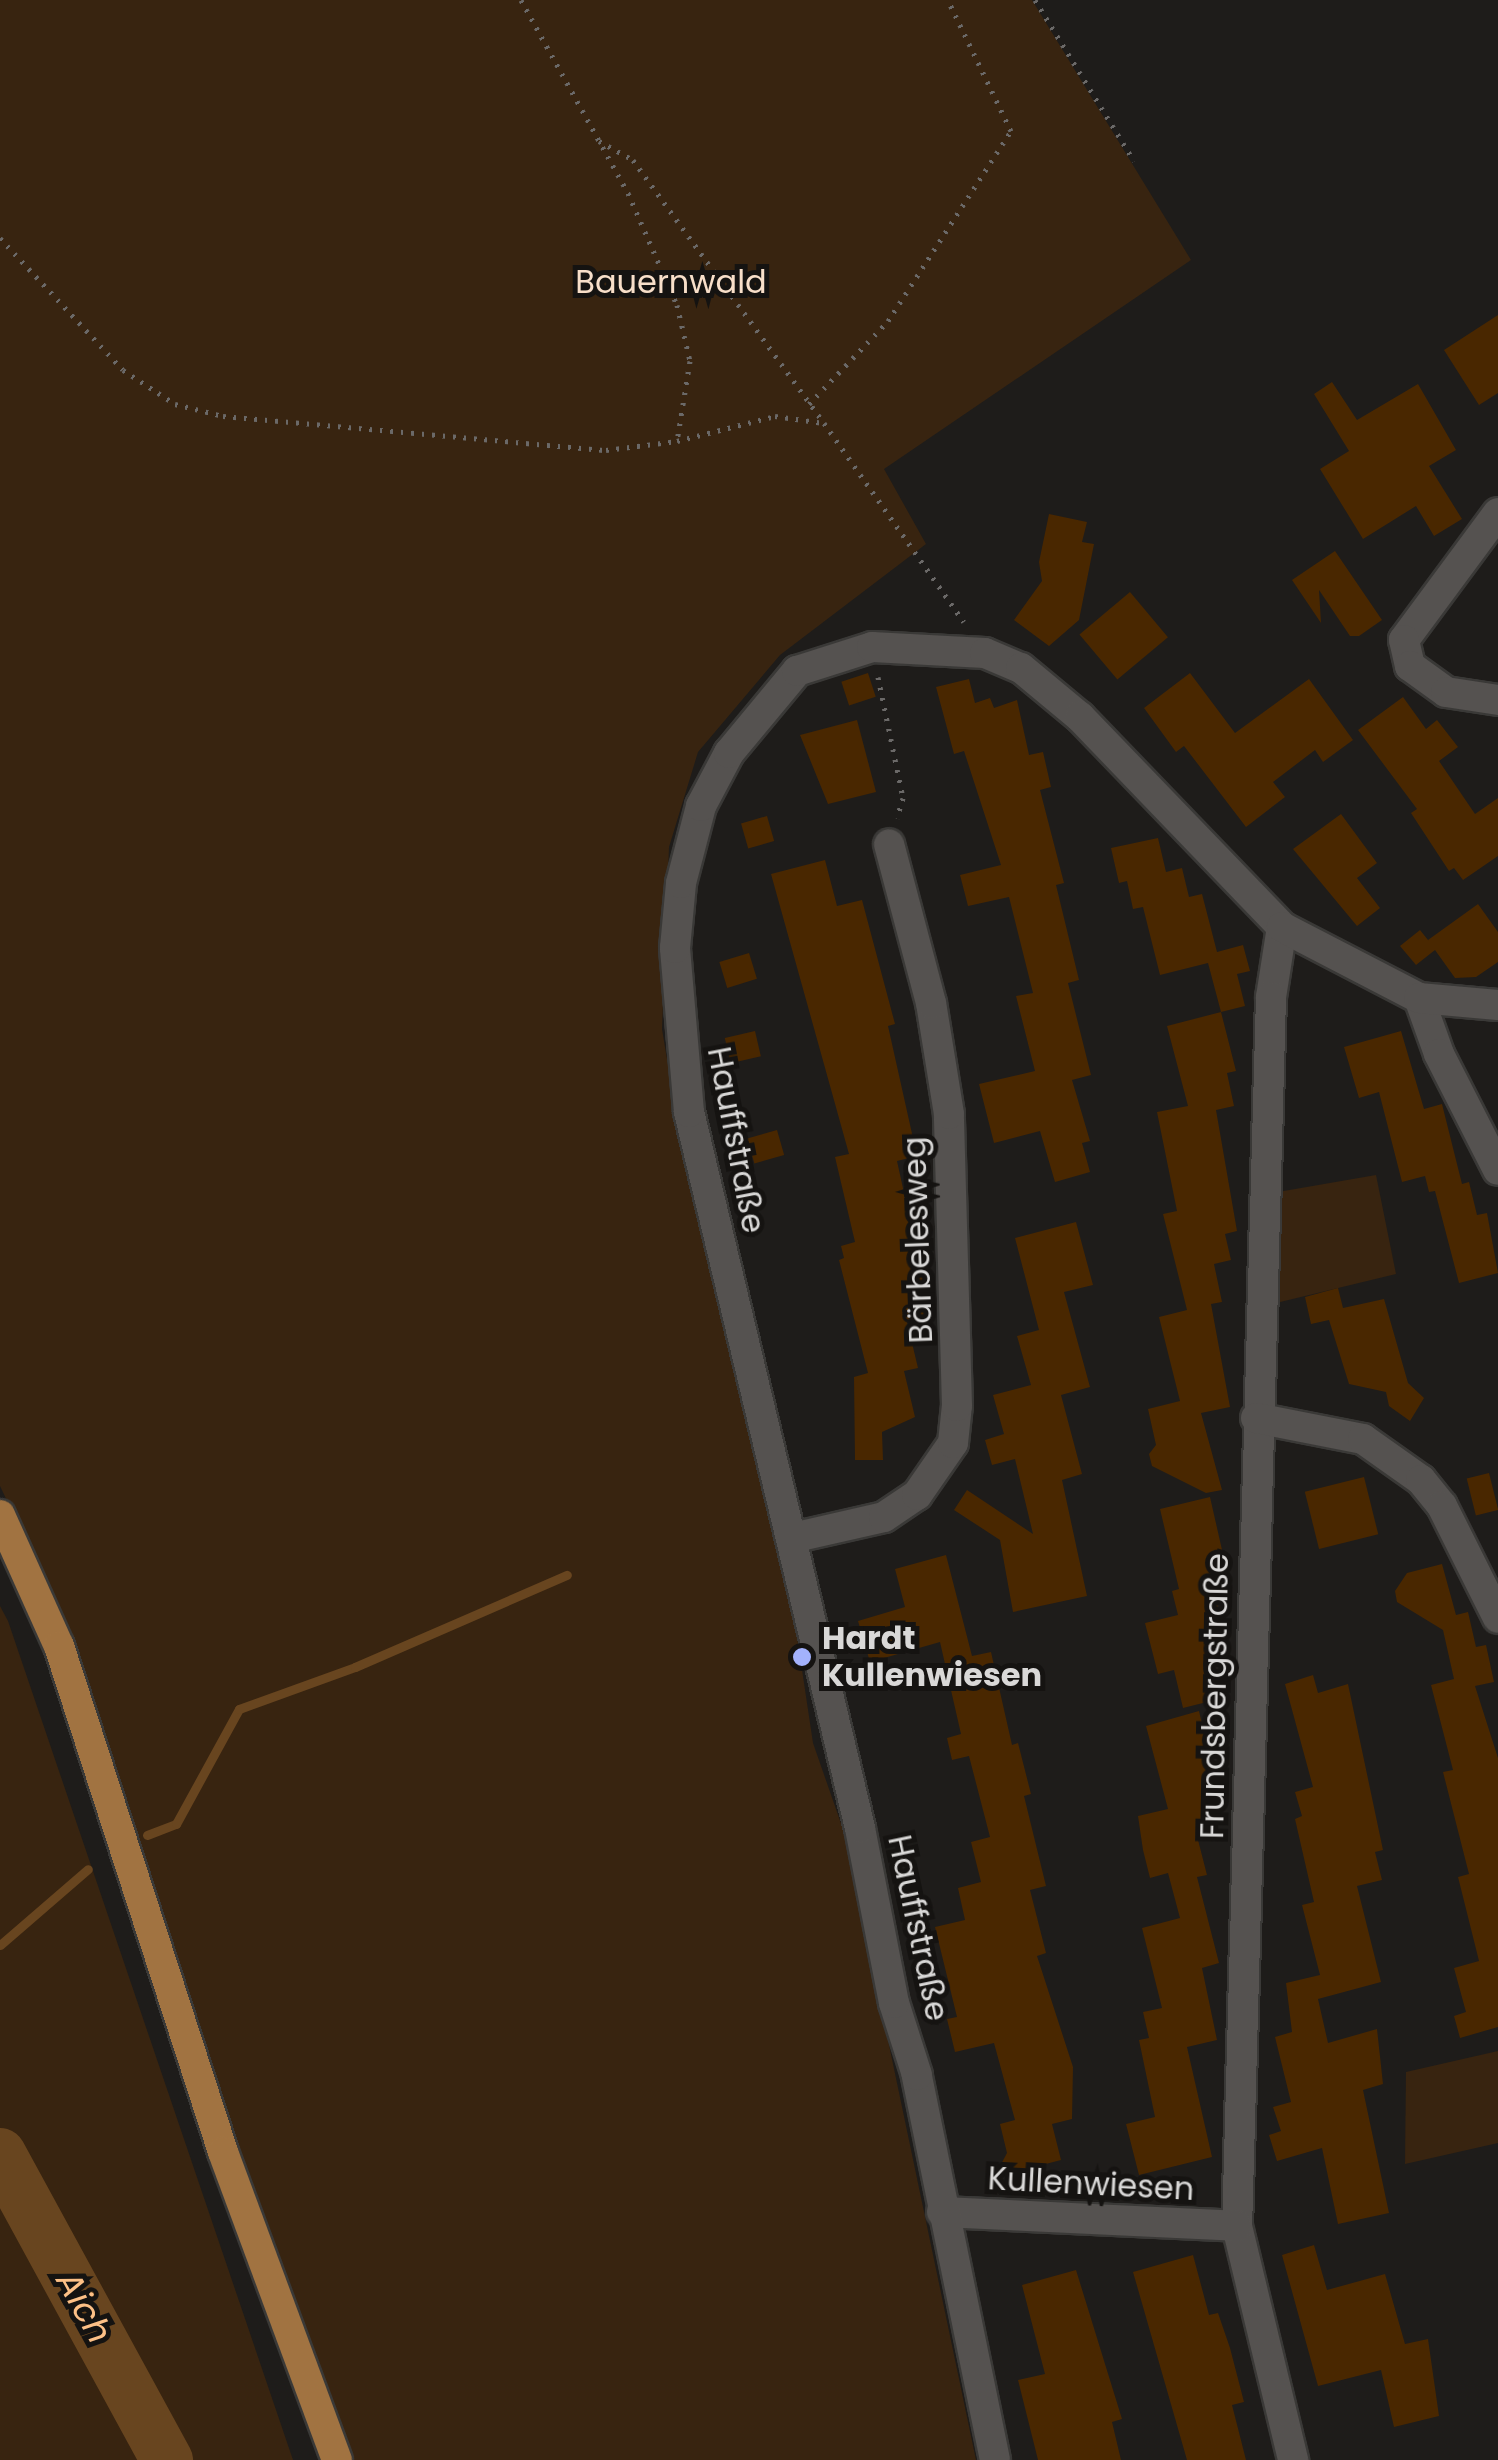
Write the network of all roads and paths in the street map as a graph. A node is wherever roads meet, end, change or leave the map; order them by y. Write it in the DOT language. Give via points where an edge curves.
graph roads {
  1 [pos="521,0"];
  2 [pos="948,0"];
  3 [pos="1035,0"];
  4 [pos="597,139"];
  5 [pos="1134,162"];
  6 [pos="0,238"];
  7 [pos="809,404"];
  8 [pos="824,423"];
  9 [pos="676,442"];
  10 [pos="1498,513"];
  11 [pos="872,647"];
  12 [pos="985,653"];
  13 [pos="1498,700"];
  14 [pos="889,844"];
  15 [pos="1282,927"];
  16 [pos="1419,998"];
  17 [pos="1498,1005"];
  18 [pos="1498,1170"];
  19 [pos="1256,1418"];
  20 [pos="0,1515"];
  21 [pos="792,1538"];
  22 [pos="1498,1618"];
  23 [pos="942,2212"];
  24 [pos="1237,2226"];
  25 [pos="337,2460"];
  26 [pos="995,2460"];
  27 [pos="1294,2460"];
  1 -- 4 [label="path"];
  2 -- 7 [label="path" via="1011,132 888,320"];
  3 -- 5 [label="path"];
  4 -- 7 [label="path" via="633,160"];
  4 -- 9 [label="path" via="677,305 690,362"];
  6 -- 9 [label="path" via="123,370 176,404 223,416 606,450"];
  7 -- 8 [label="path"];
  8 -- 9 [label="path" via="775,416"];
  8 -- 12 [label="path"];
  10 -- 13 [label="street" via="1404,640 1410,666 1446,692"];
  11 -- 12 [label="street, Hauffstraße"];
  11 -- 14 [label="path" via="902,798"];
  11 -- 21 [label="street, Hauffstraße" via="797,671 729,753 701,806 681,883 675,948 689,1112"];
  12 -- 15 [label="street, Hauffstraße" via="1021,668 1080,717"];
  14 -- 21 [label="street, Bärbelesweg" via="931,1003 949,1114 958,1406 953,1442 918,1495 884,1516"];
  15 -- 16 [label="street, Hauffstraße"];
  15 -- 19 [label="street, Frundsbergstraße" via="1270,998"];
  16 -- 17 [label="street, Hauffstraße"];
  16 -- 18 [label="street" via="1439,1054"];
  19 -- 22 [label="street" via="1362,1439 1421,1480 1442,1506"];
  19 -- 24 [label="street, Frundsbergstraße"];
  20 -- 25 [label="main road" via="59,1646 222,2152"];
  21 -- 23 [label="street, Hauffstraße"];
  23 -- 24 [label="street, Kullenwiesen"];
  23 -- 26 [label="street, Hauffstraße"];
  24 -- 27 [label="street, Frundsbergstraße"];
}
